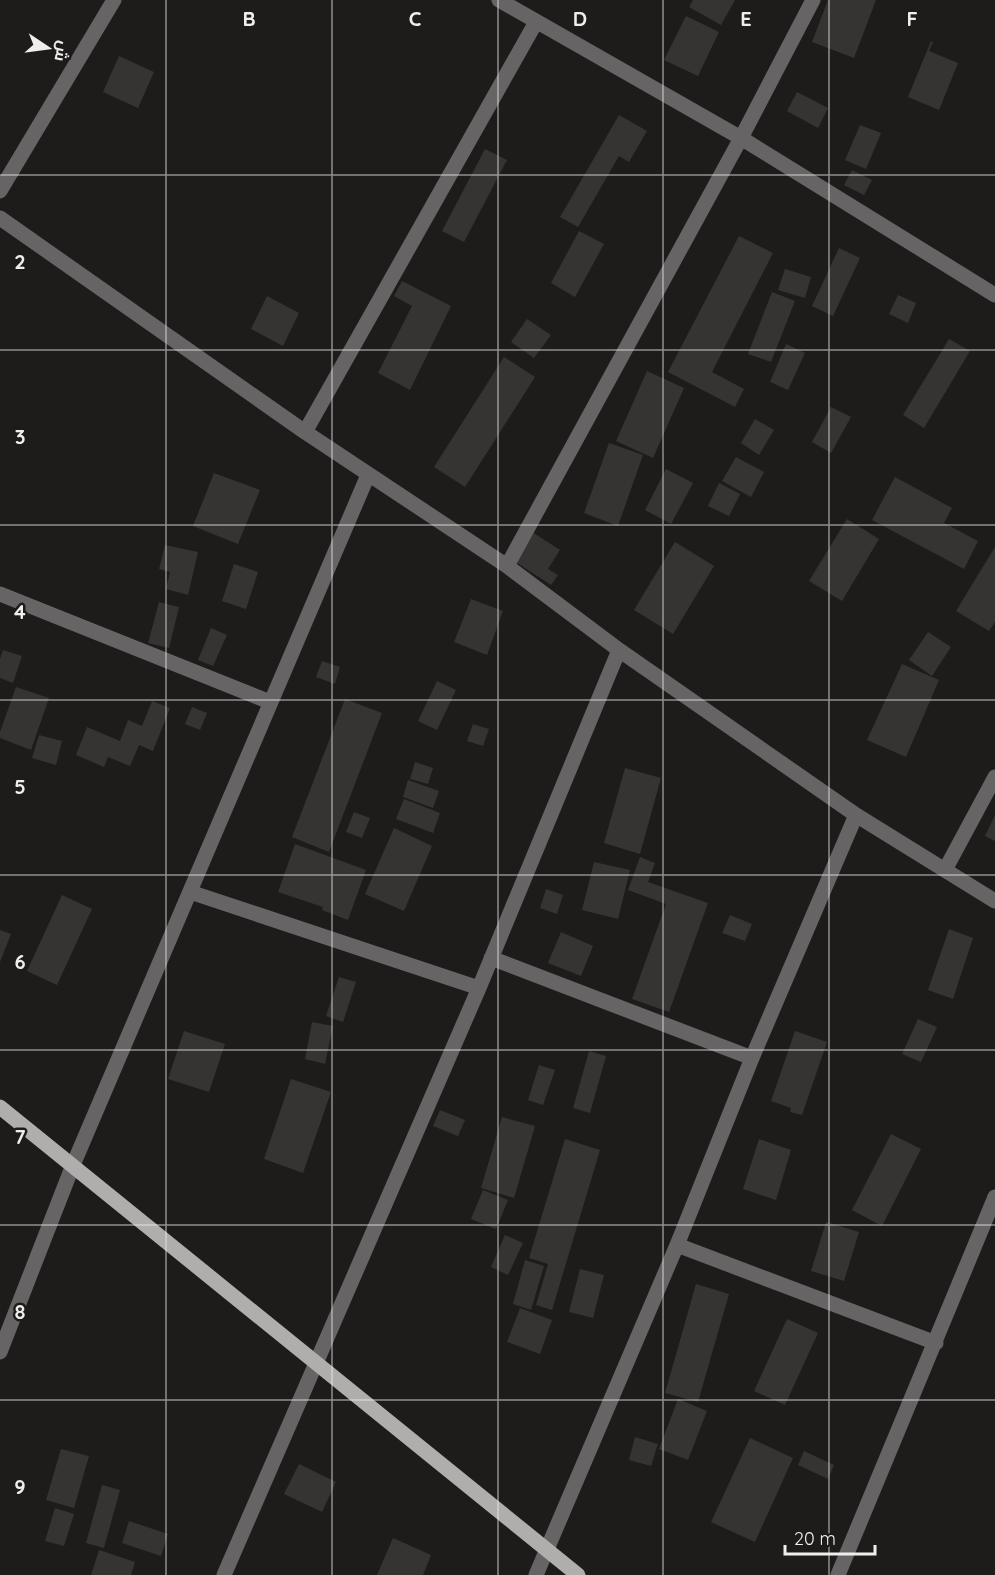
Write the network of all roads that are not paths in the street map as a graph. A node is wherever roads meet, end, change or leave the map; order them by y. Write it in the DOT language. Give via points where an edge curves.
graph roads {
  1 [pos="114,0"];
  2 [pos="499,0"];
  3 [pos="813,0"];
  4 [pos="536,22"];
  5 [pos="741,138"];
  6 [pos="0,191"];
  7 [pos="0,218"];
  8 [pos="995,295"];
  9 [pos="305,432"];
  10 [pos="368,475"];
  11 [pos="507,566"];
  12 [pos="0,594"];
  13 [pos="619,650"];
  14 [pos="270,702"];
  15 [pos="995,777"];
  16 [pos="856,815"];
  17 [pos="945,870"];
  18 [pos="190,892"];
  19 [pos="995,901"];
  20 [pos="491,958"];
  21 [pos="478,988"];
  22 [pos="752,1058"];
  23 [pos="0,1107"];
  24 [pos="73,1165"];
  25 [pos="995,1197"];
  26 [pos="677,1245"];
  27 [pos="936,1343"];
  28 [pos="0,1352"];
  29 [pos="316,1364"];
  30 [pos="546,1549"];
  31 [pos="224,1575"];
  32 [pos="536,1575"];
  33 [pos="578,1575"];
  34 [pos="838,1575"];
  1 -- 6 [label="street"];
  2 -- 4 [label="street"];
  3 -- 5 [label="street"];
  4 -- 5 [label="street"];
  4 -- 9 [label="street"];
  5 -- 8 [label="street"];
  5 -- 11 [label="street"];
  7 -- 9 [label="street"];
  9 -- 10 [label="street"];
  10 -- 11 [label="street"];
  10 -- 14 [label="street"];
  11 -- 13 [label="street"];
  12 -- 14 [label="street"];
  13 -- 16 [label="street"];
  13 -- 20 [label="street"];
  14 -- 18 [label="street"];
  15 -- 17 [label="street"];
  16 -- 17 [label="street"];
  16 -- 22 [label="street"];
  17 -- 19 [label="street"];
  18 -- 21 [label="street"];
  18 -- 24 [label="street"];
  20 -- 21 [label="street"];
  20 -- 22 [label="street"];
  21 -- 29 [label="street"];
  22 -- 26 [label="street"];
  23 -- 24 [label="main road"];
  24 -- 28 [label="street"];
  24 -- 29 [label="main road"];
  25 -- 27 [label="street"];
  26 -- 27 [label="street"];
  26 -- 30 [label="street"];
  27 -- 34 [label="street"];
  29 -- 30 [label="main road"];
  29 -- 31 [label="street"];
  30 -- 32 [label="street"];
  30 -- 33 [label="main road"];
}
